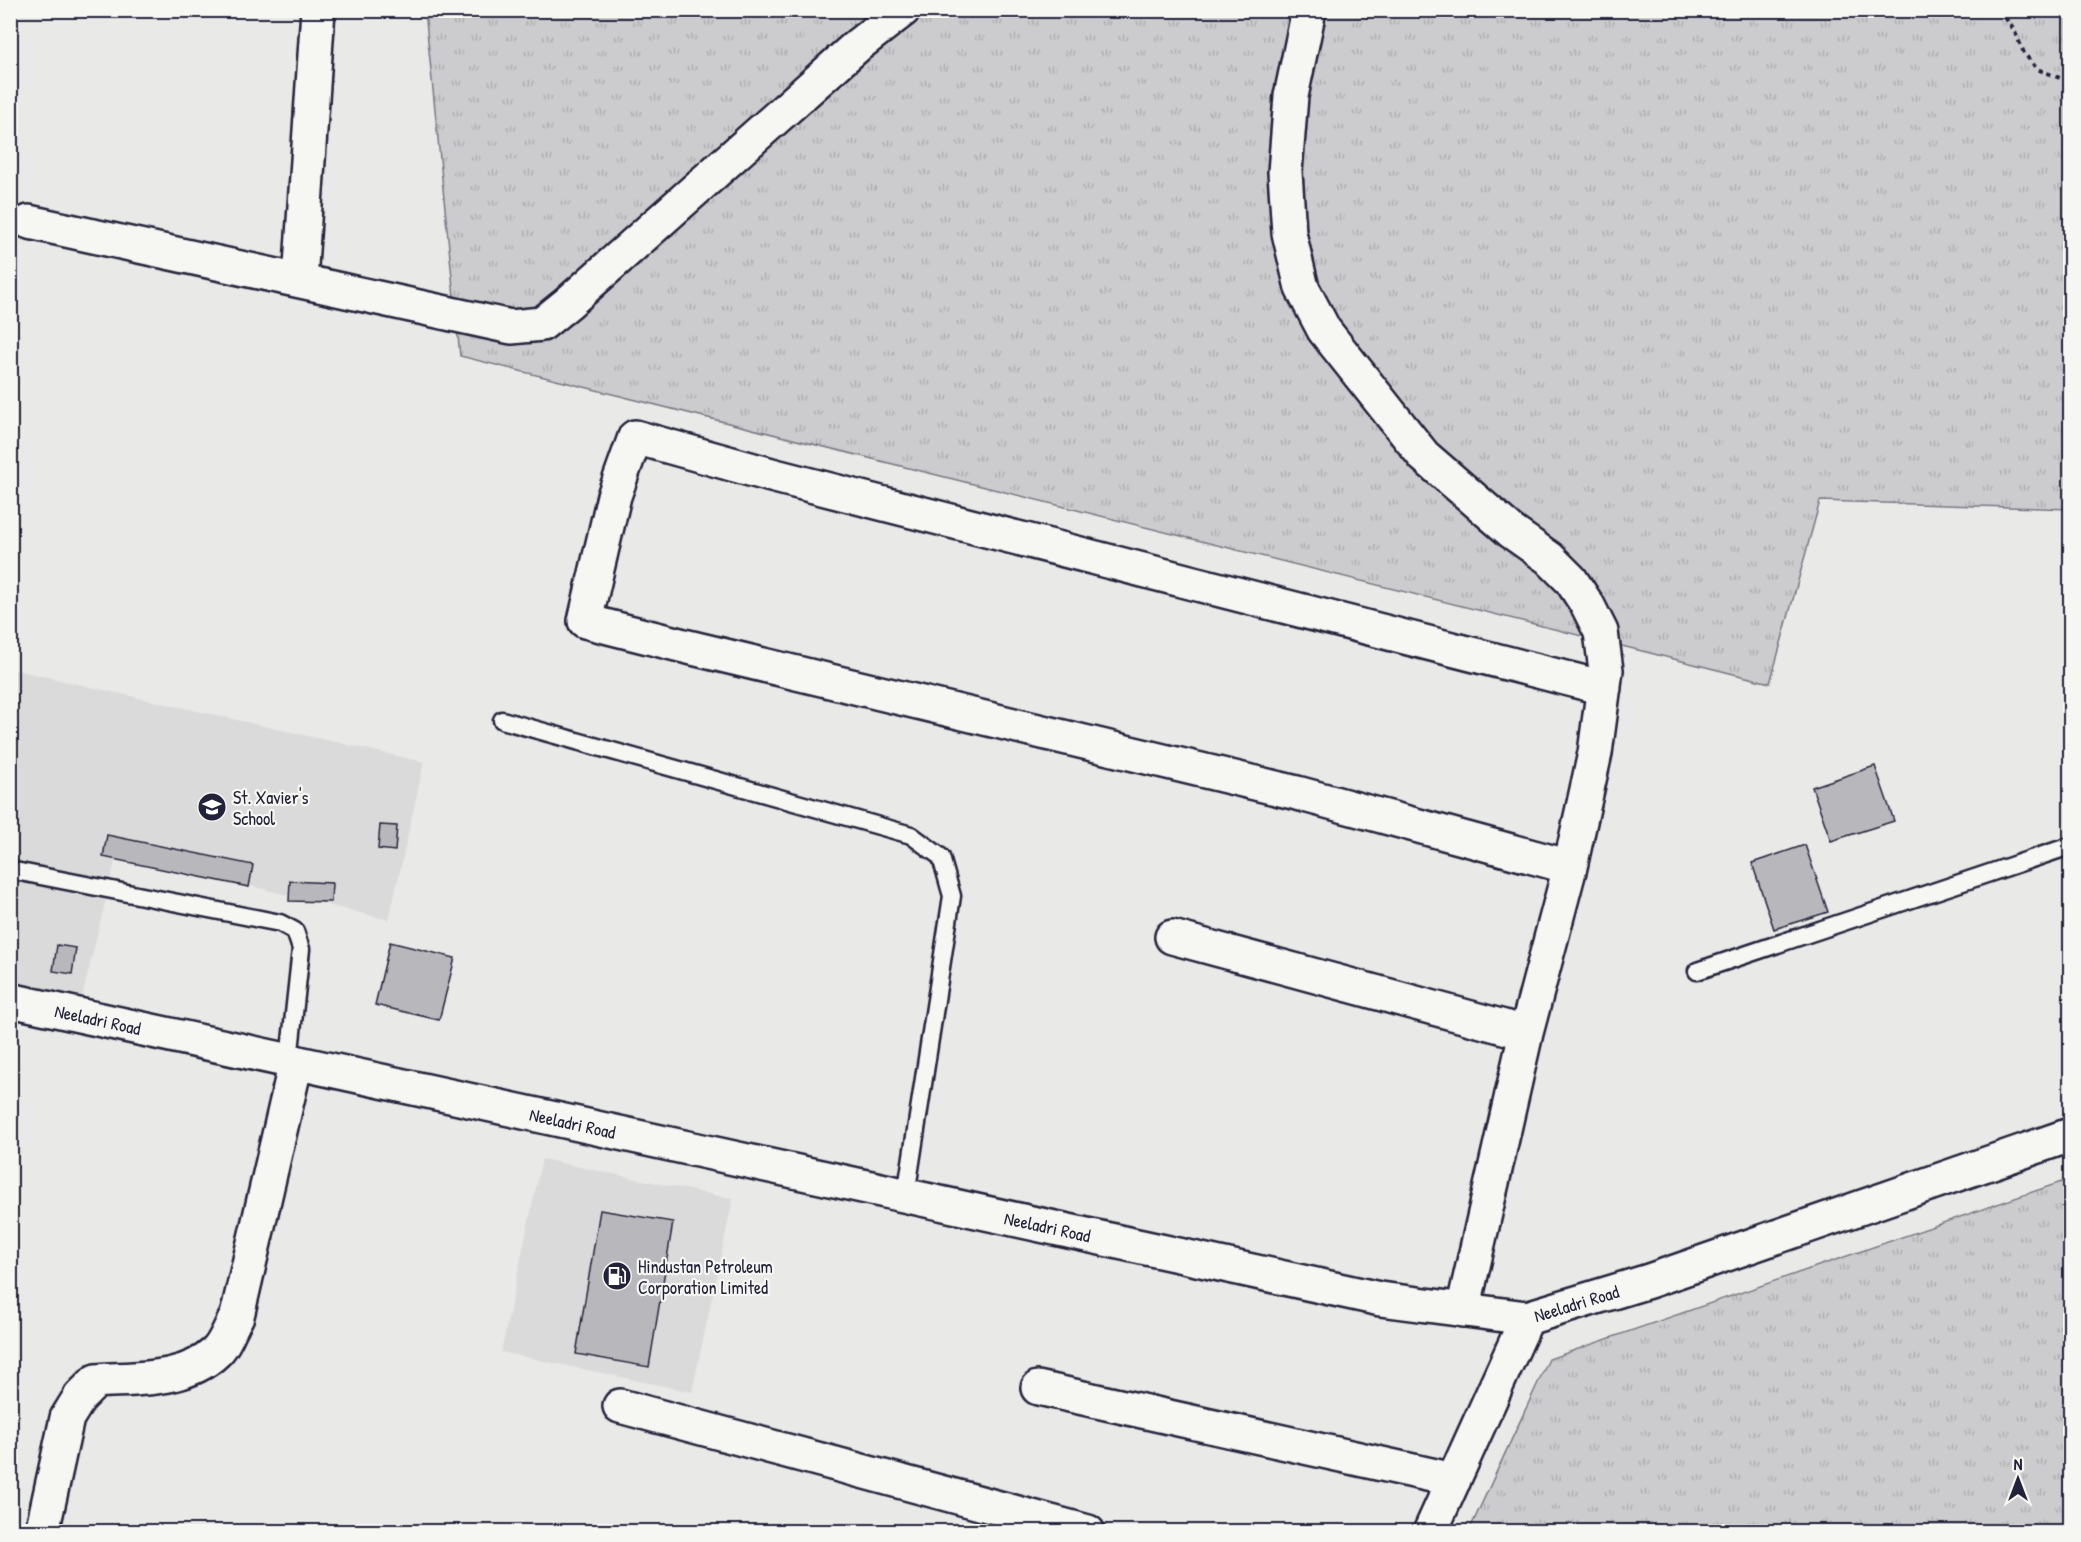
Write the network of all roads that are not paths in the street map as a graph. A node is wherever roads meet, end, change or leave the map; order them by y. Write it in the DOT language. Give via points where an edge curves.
graph roads {
  1 [pos="318,10"];
  2 [pos="903,10"];
  3 [pos="1309,10"];
  4 [pos="29,222"];
  5 [pos="300,281"];
  6 [pos="1604,688"];
  7 [pos="502,720"];
  8 [pos="2070,846"];
  9 [pos="1570,867"];
  10 [pos="10,870"];
  11 [pos="1173,937"];
  12 [pos="1697,971"];
  13 [pos="10,1000"];
  14 [pos="1526,1033"];
  15 [pos="293,1061"];
  16 [pos="2070,1135"];
  17 [pos="906,1195"];
  18 [pos="1463,1310"];
  19 [pos="1527,1318"];
  20 [pos="1038,1388"];
  21 [pos="620,1406"];
  22 [pos="1454,1480"];
  23 [pos="42,1532"];
  24 [pos="1088,1532"];
  25 [pos="1430,1532"];
  1 -- 5 [label="street"];
  2 -- 5 [label="street" via="858,45 542,324 510,327"];
  3 -- 6 [label="street" via="1291,96 1285,172 1289,233 1302,288 1324,330 1424,456 1571,580 1601,632"];
  4 -- 5 [label="street"];
  6 -- 9 [label="street" via="1596,753"];
  6 -- 9 [label="street" via="635,437 614,496 585,621 1297,793"];
  7 -- 17 [label="lane" via="911,835 941,857 952,896"];
  8 -- 12 [label="lane"];
  9 -- 14 [label="street"];
  10 -- 15 [label="lane" via="280,923 295,931 300,949"];
  11 -- 14 [label="street"];
  13 -- 15 [label="street, Neeladri Road"];
  14 -- 18 [label="street"];
  15 -- 17 [label="street, Neeladri Road"];
  15 -- 23 [label="street" via="237,1316 217,1352 195,1366 171,1375 96,1381 80,1397 67,1418"];
  16 -- 19 [label="street, Neeladri Road" via="1649,1281"];
  17 -- 18 [label="street, Neeladri Road" via="1380,1299"];
  18 -- 19 [label="street, Neeladri Road"];
  19 -- 22 [label="street"];
  20 -- 22 [label="street"];
  21 -- 24 [label="street"];
  22 -- 25 [label="street"];
}
